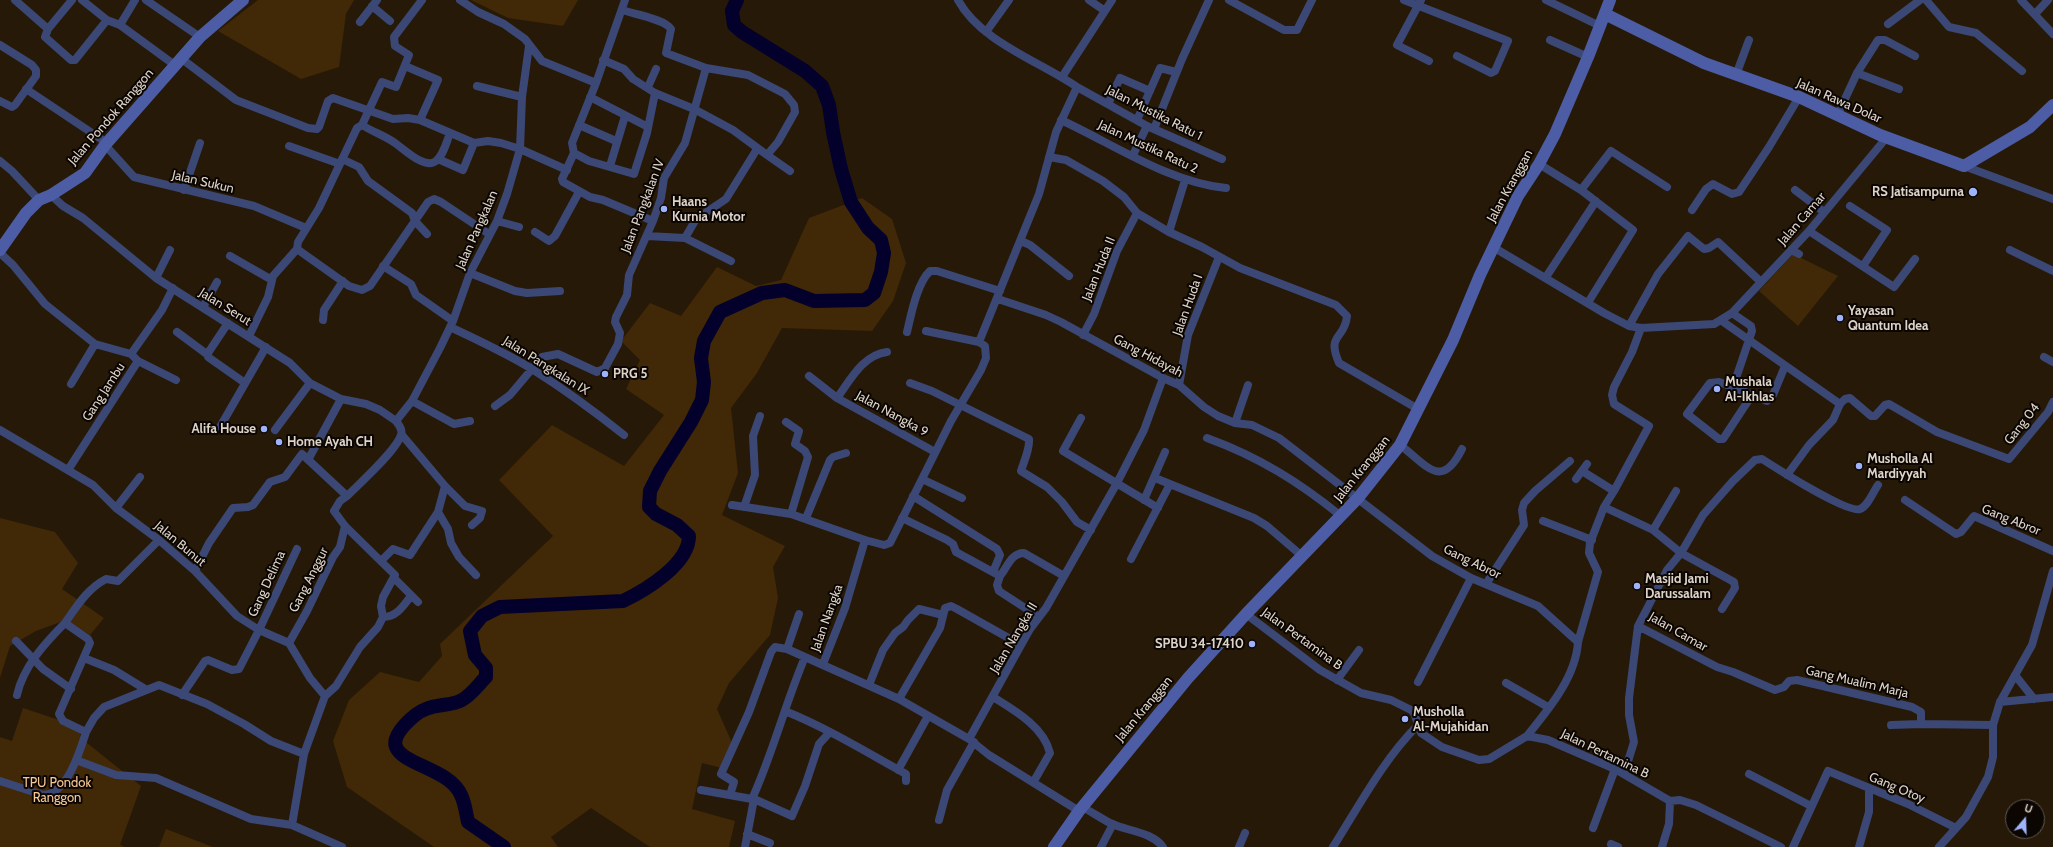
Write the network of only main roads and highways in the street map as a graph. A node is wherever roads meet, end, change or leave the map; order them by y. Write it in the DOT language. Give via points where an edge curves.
graph roads {
  1 [pos="243,0"];
  2 [pos="1610,0"];
  3 [pos="1605,14"];
  4 [pos="2053,105"];
  5 [pos="0,250"];
  6 [pos="1054,847"];
  1 -- 5 [label="main road, Jalan Pondok Ranggon" via="200,38 106,144 85,173 39,200 26,213"];
  2 -- 3 [label="main road, Jalan Kranggan"];
  3 -- 4 [label="main road, Jalan Rawa Dolar" via="1704,63 1799,97 1887,137 1964,166 2030,127"];
  3 -- 6 [label="main road, Jalan Kranggan" via="1555,134 1518,196 1455,334 1400,445 1358,498 1246,614 1138,736 1080,809"];
}
